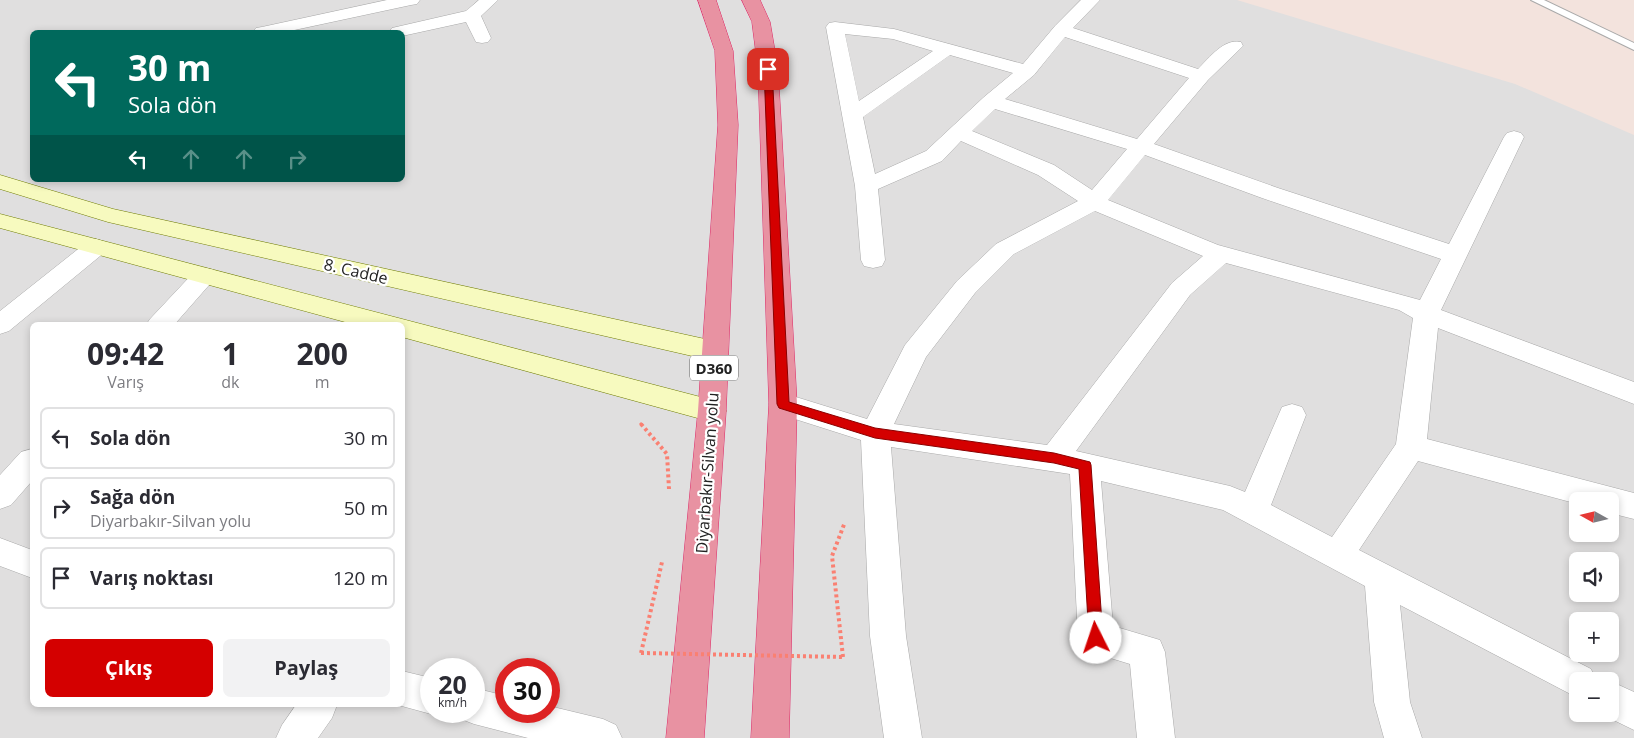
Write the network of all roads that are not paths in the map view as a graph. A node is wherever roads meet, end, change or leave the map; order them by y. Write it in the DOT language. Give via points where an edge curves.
graph roads {
  1 [pos="411,0"];
  2 [pos="489,0"];
  3 [pos="707,0"];
  4 [pos="751,0"];
  5 [pos="1090,0"];
  6 [pos="1541,0"];
  7 [pos="472,15"];
  8 [pos="271,30"];
  9 [pos="405,30"];
  10 [pos="1061,30"];
  11 [pos="482,38"];
  12 [pos="1234,46"];
  13 [pos="1634,47"];
  14 [pos="949,48"];
  15 [pos="1027,70"];
  16 [pos="1201,76"];
  17 [pos="991,101"];
  18 [pos="852,115"];
  19 [pos="958,132"];
  20 [pos="1514,137"];
  21 [pos="1142,147"];
  22 [pos="0,182"];
  23 [pos="866,186"];
  24 [pos="1094,202"];
  25 [pos="0,221"];
  26 [pos="96,247"];
  27 [pos="1222,253"];
  28 [pos="1456,255"];
  29 [pos="873,260"];
  30 [pos="205,276"];
  31 [pos="1426,314"];
  32 [pos="162,322"];
  33 [pos="379,322"];
  34 [pos="0,325"];
  35 [pos="405,329"];
  36 [pos="714,351"];
  37 [pos="1634,393"];
  38 [pos="783,404"];
  39 [pos="712,411"];
  40 [pos="1292,415"];
  41 [pos="875,433"];
  42 [pos="1411,447"];
  43 [pos="1070,462"];
  44 [pos="30,463"];
  45 [pos="0,496"];
  46 [pos="1634,506"];
  47 [pos="1253,512"];
  48 [pos="0,552"];
  49 [pos="1338,556"];
  50 [pos="30,563"];
  51 [pos="1381,578"];
  52 [pos="1569,676"];
  53 [pos="405,690"];
  54 [pos="420,693"];
  55 [pos="1619,704"];
  56 [pos="318,707"];
  57 [pos="485,709"];
  58 [pos="1634,712"];
  59 [pos="295,738"];
  60 [pos="603,738"];
  61 [pos="685,738"];
  62 [pos="770,738"];
  63 [pos="903,738"];
  64 [pos="1156,738"];
  65 [pos="1403,738"];
  1 -- 8 [label="street"];
  2 -- 7 [label="street"];
  3 -- 36 [label="highway, Diyarbakır-Silvan yolu / D360" via="724,51 728,125"];
  4 -- 38 [label="highway" via="762,22 768,69"];
  5 -- 10 [label="street"];
  6 -- 13 [label="lane"];
  7 -- 9 [label="street"];
  7 -- 11 [label="street"];
  10 -- 15 [label="street"];
  10 -- 16 [label="street"];
  12 -- 16 [label="street"];
  14 -- 15 [label="street"];
  14 -- 18 [label="street"];
  14 -- 18 [label="street" via="894,34 835,27"];
  15 -- 17 [label="street"];
  16 -- 21 [label="street"];
  17 -- 19 [label="street"];
  17 -- 21 [label="street"];
  18 -- 23 [label="street"];
  19 -- 23 [label="street" via="934,156"];
  19 -- 24 [label="street" via="1046,170"];
  20 -- 28 [label="street"];
  21 -- 24 [label="street"];
  21 -- 28 [label="street"];
  22 -- 36 [label="street, 8. Cadde" via="108,215"];
  23 -- 29 [label="street"];
  24 -- 27 [label="street"];
  24 -- 41 [label="street" via="1005,249 966,287 915,352"];
  25 -- 26 [label="street"];
  26 -- 30 [label="street"];
  26 -- 34 [label="street"];
  27 -- 31 [label="street" via="1408,304"];
  27 -- 43 [label="street" via="1181,289"];
  28 -- 31 [label="street"];
  30 -- 32 [label="street"];
  30 -- 33 [label="street"];
  31 -- 37 [label="street"];
  31 -- 42 [label="street"];
  35 -- 39 [label="street"];
  36 -- 39 [label="highway, Diyarbakır-Silvan yolu / D360"];
  38 -- 41 [label="street"];
  38 -- 62 [label="highway"];
  39 -- 61 [label="highway, Diyarbakır-Silvan yolu / D360"];
  40 -- 47 [label="street"];
  41 -- 43 [label="street"];
  41 -- 63 [label="street" via="888,636"];
  42 -- 46 [label="street"];
  42 -- 49 [label="street"];
  43 -- 47 [label="street" via="1230,499"];
  43 -- 64 [label="street" via="1096,638 1147,652"];
  44 -- 45 [label="street"];
  47 -- 49 [label="street"];
  48 -- 50 [label="street"];
  49 -- 51 [label="street"];
  51 -- 52 [label="street"];
  51 -- 65 [label="street" via="1392,702"];
  53 -- 54 [label="street"];
  55 -- 58 [label="street"];
  56 -- 59 [label="street"];
  57 -- 60 [label="street"];
}
